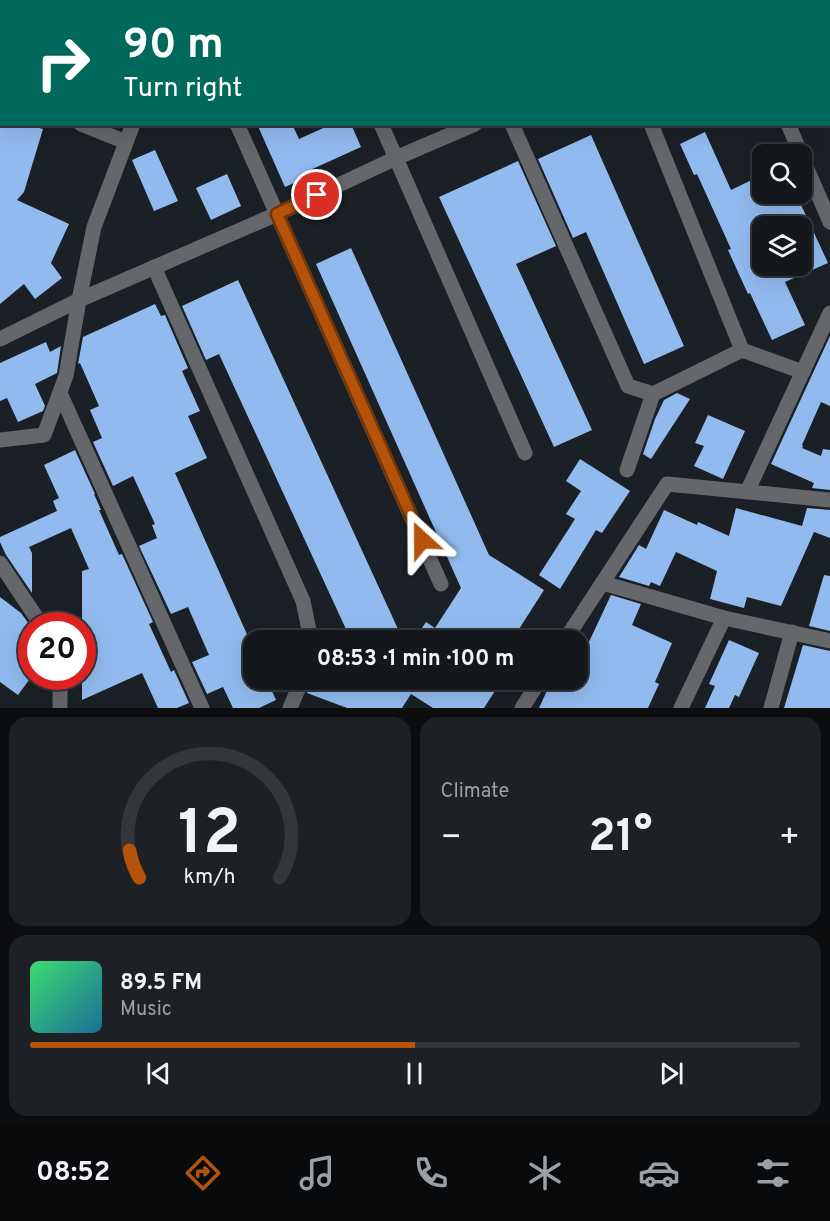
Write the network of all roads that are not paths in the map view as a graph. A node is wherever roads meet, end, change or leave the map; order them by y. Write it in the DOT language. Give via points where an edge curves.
graph roads {
  1 [pos="86,126"];
  2 [pos="132,126"];
  3 [pos="238,126"];
  4 [pos="382,126"];
  5 [pos="470,126"];
  6 [pos="514,126"];
  7 [pos="652,126"];
  8 [pos="789,126"];
  9 [pos="126,142"];
  10 [pos="796,144"];
  11 [pos="396,158"];
  12 [pos="812,180"];
  13 [pos="277,214"];
  14 [pos="830,222"];
  15 [pos="154,267"];
  16 [pos="79,300"];
  17 [pos="830,314"];
  18 [pos="0,339"];
  19 [pos="742,350"];
  20 [pos="803,372"];
  21 [pos="60,393"];
  22 [pos="653,394"];
  23 [pos="0,440"];
  24 [pos="525,453"];
  25 [pos="627,470"];
  26 [pos="747,492"];
  27 [pos="830,500"];
  28 [pos="0,564"];
  29 [pos="603,583"];
  30 [pos="441,584"];
  31 [pos="33,612"];
  32 [pos="724,618"];
  33 [pos="309,630"];
  34 [pos="572,630"];
  35 [pos="792,632"];
  36 [pos="830,641"];
  37 [pos="60,690"];
  38 [pos="298,690"];
  39 [pos="534,690"];
  40 [pos="60,708"];
  41 [pos="202,708"];
  42 [pos="290,708"];
  43 [pos="522,708"];
  44 [pos="681,708"];
  45 [pos="771,708"];
  1 -- 9 [label="street"];
  2 -- 9 [label="street"];
  3 -- 13 [label="street"];
  4 -- 11 [label="street"];
  5 -- 11 [label="street"];
  6 -- 22 [label="street" via="628,386"];
  7 -- 19 [label="street"];
  8 -- 10 [label="street"];
  9 -- 16 [label="street" via="94,227"];
  11 -- 13 [label="street"];
  11 -- 24 [label="street"];
  12 -- 14 [label="street"];
  13 -- 15 [label="street"];
  13 -- 30 [label="street"];
  15 -- 16 [label="street"];
  15 -- 33 [label="street" via="303,601"];
  16 -- 18 [label="street"];
  16 -- 21 [label="street"];
  17 -- 20 [label="street"];
  19 -- 20 [label="street"];
  19 -- 22 [label="street"];
  20 -- 26 [label="street"];
  21 -- 23 [label="street" via="44,435"];
  21 -- 41 [label="street"];
  22 -- 25 [label="street"];
  26 -- 27 [label="street"];
  26 -- 29 [label="street" via="667,484"];
  28 -- 31 [label="street"];
  29 -- 32 [label="street"];
  29 -- 34 [label="street"];
  32 -- 35 [label="street"];
  32 -- 44 [label="street"];
  35 -- 36 [label="street"];
  35 -- 45 [label="street"];
  37 -- 40 [label="street"];
  38 -- 42 [label="street"];
  39 -- 43 [label="street"];
}
